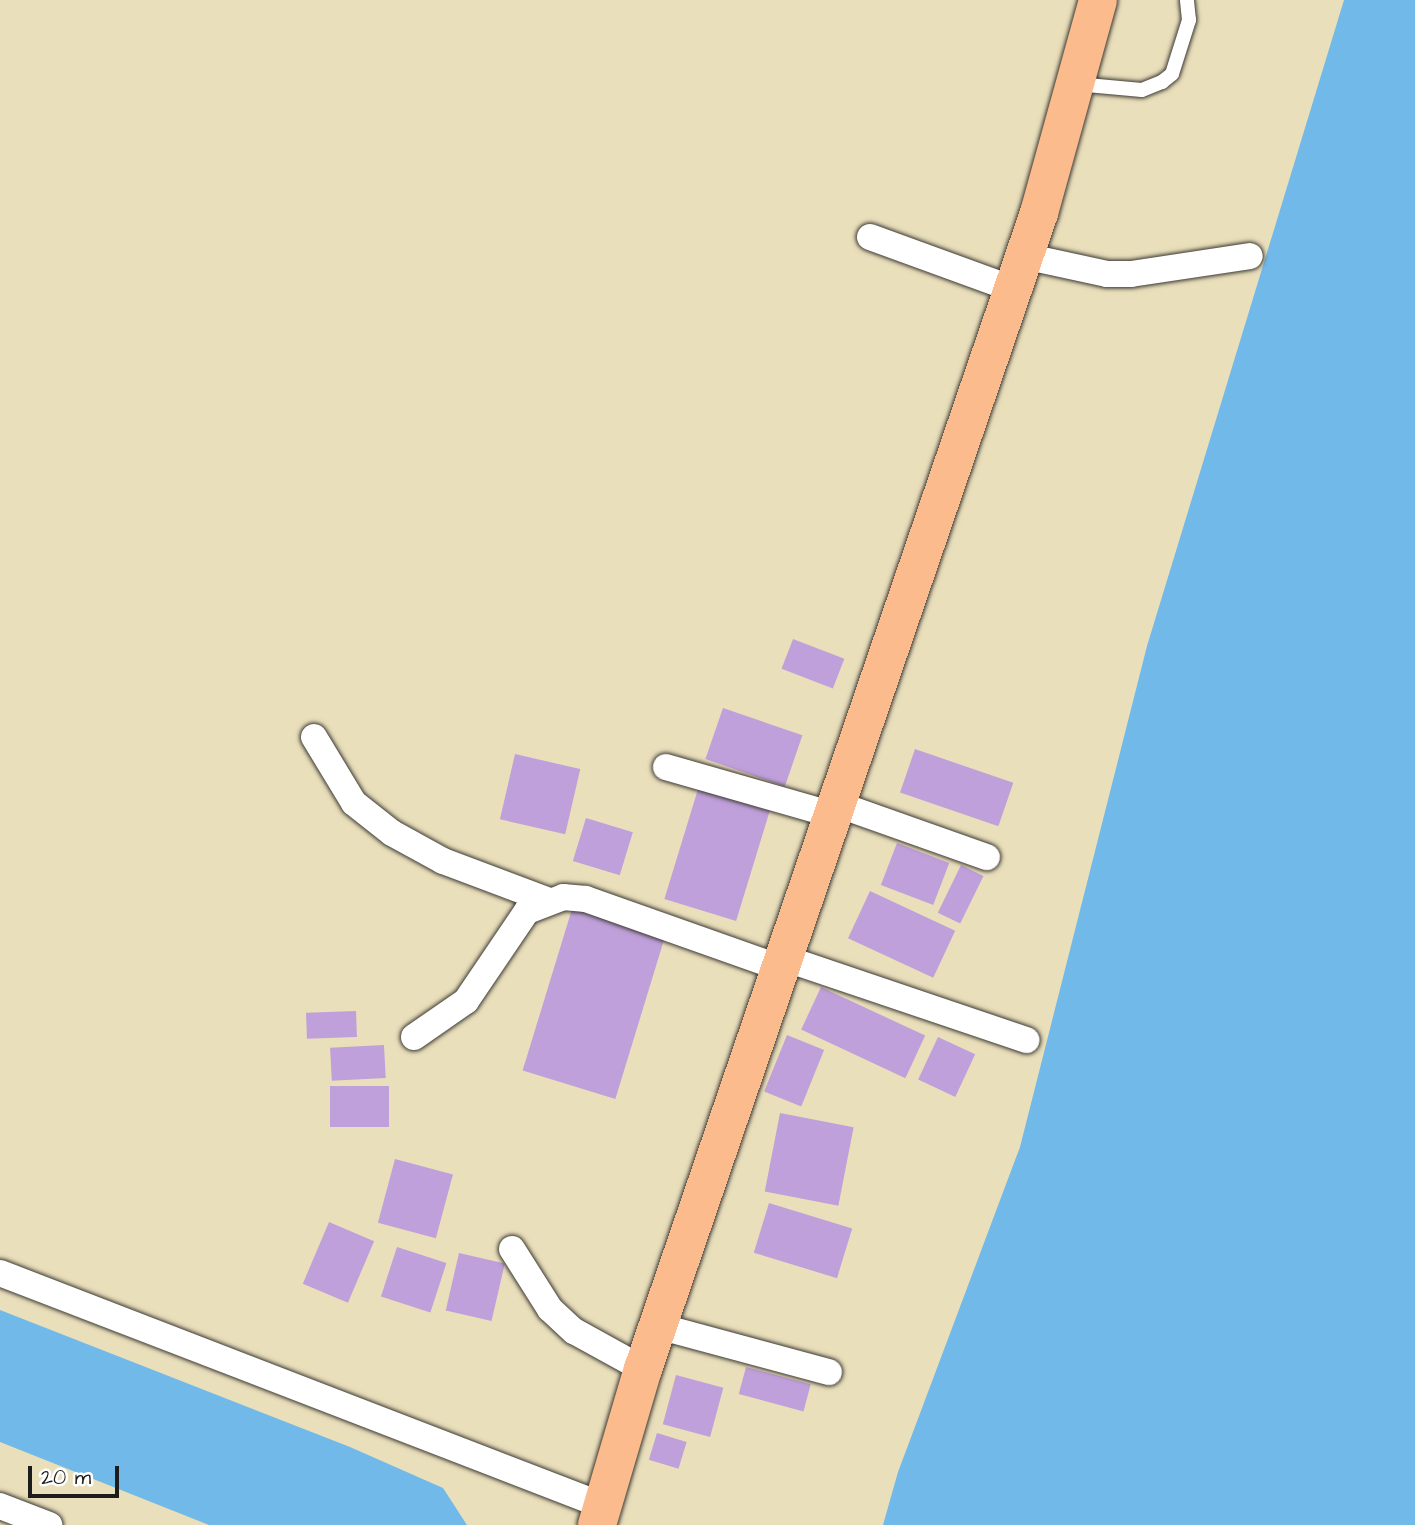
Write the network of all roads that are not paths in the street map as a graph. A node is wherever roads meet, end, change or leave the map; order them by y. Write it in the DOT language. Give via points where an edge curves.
graph roads {
  1 [pos="1098,0"];
  2 [pos="1187,0"];
  3 [pos="1075,83"];
  4 [pos="870,237"];
  5 [pos="1250,256"];
  6 [pos="1019,273"];
  7 [pos="314,737"];
  8 [pos="666,768"];
  9 [pos="835,810"];
  10 [pos="987,857"];
  11 [pos="547,900"];
  12 [pos="783,963"];
  13 [pos="414,1037"];
  14 [pos="1026,1041"];
  15 [pos="512,1249"];
  16 [pos="0,1273"];
  17 [pos="658,1326"];
  18 [pos="643,1369"];
  19 [pos="828,1372"];
  20 [pos="0,1506"];
  21 [pos="600,1516"];
  22 [pos="49,1525"];
  1 -- 3 [label="highway"];
  2 -- 3 [label="lane" via="1189,20 1172,74 1162,82 1142,90"];
  3 -- 6 [label="highway"];
  4 -- 6 [label="street"];
  5 -- 6 [label="street" via="1131,274"];
  6 -- 9 [label="highway"];
  7 -- 11 [label="street" via="354,803 392,833 443,861"];
  8 -- 9 [label="street"];
  9 -- 10 [label="street"];
  9 -- 12 [label="highway"];
  11 -- 12 [label="street" via="586,900"];
  11 -- 13 [label="street" via="527,911 467,1001"];
  12 -- 14 [label="street"];
  12 -- 17 [label="highway"];
  15 -- 18 [label="street" via="550,1309 574,1331"];
  16 -- 21 [label="street"];
  17 -- 18 [label="highway"];
  17 -- 19 [label="street"];
  18 -- 21 [label="highway"];
  20 -- 22 [label="street"];
}
